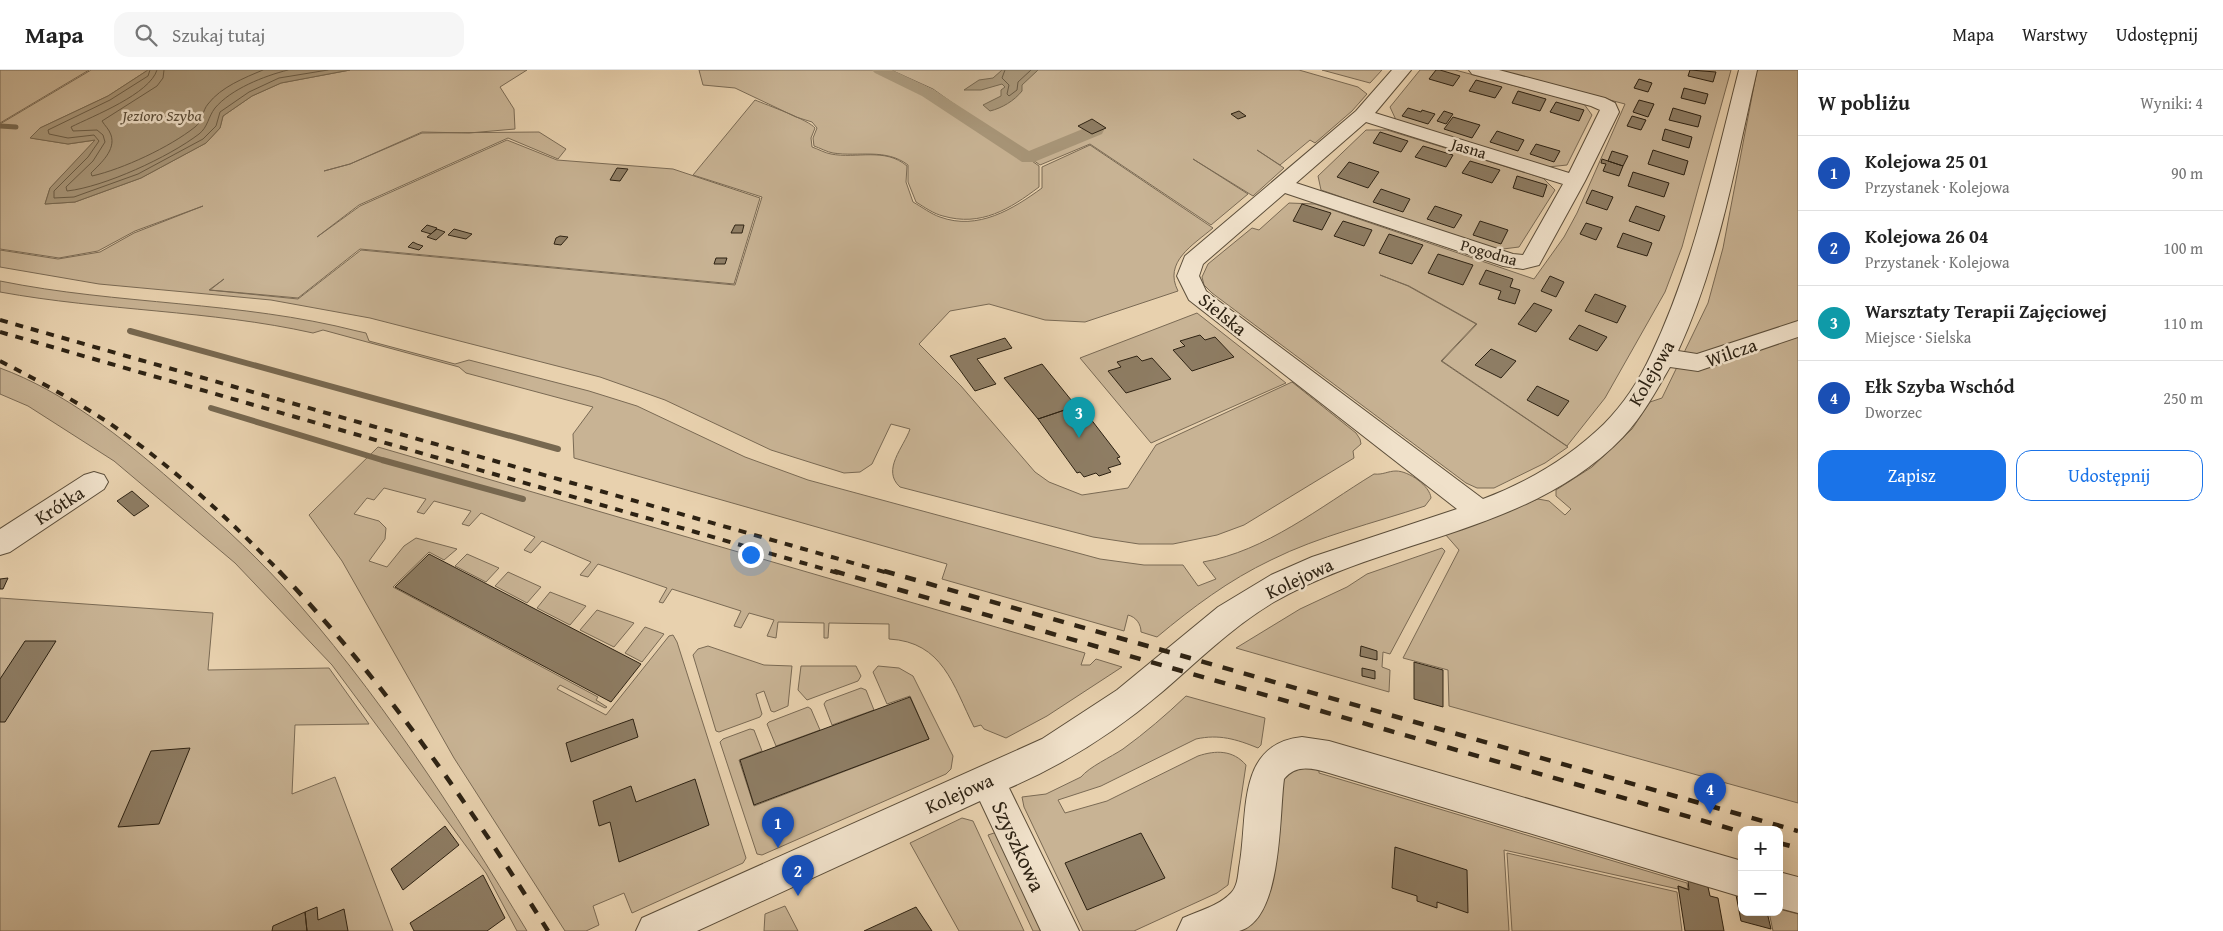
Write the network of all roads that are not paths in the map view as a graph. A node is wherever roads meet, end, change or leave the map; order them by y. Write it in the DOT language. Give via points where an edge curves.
graph roads {
  1 [pos="1402,70"];
  2 [pos="1478,70"];
  3 [pos="1748,70"];
  4 [pos="1363,116"];
  5 [pos="1575,181"];
  6 [pos="1282,184"];
  7 [pos="1798,329"];
  8 [pos="1662,357"];
  9 [pos="94,482"];
  10 [pos="1479,510"];
  11 [pos="0,544"];
  12 [pos="988,781"];
  13 [pos="1738,878"];
  14 [pos="1783,891"];
  15 [pos="1798,895"];
  16 [pos="1054,924"];
  17 [pos="655,931"];
  18 [pos="1196,931"];
  1 -- 4 [label="street, Sielska"];
  2 -- 5 [label="street, Pogodna" via="1608,107 1610,112"];
  3 -- 8 [label="street, Kolejowa" via="1697,271"];
  4 -- 5 [label="street, Jasna"];
  4 -- 6 [label="street, Sielska"];
  5 -- 6 [label="street, Pogodna" via="1531,260 1523,262 1511,261"];
  6 -- 10 [label="street, Sielska" via="1193,261 1188,276 1190,286 1208,304"];
  7 -- 8 [label="street, Wilcza" via="1698,363"];
  8 -- 10 [label="street, Kolejowa" via="1637,400 1615,429 1590,453 1538,487"];
  9 -- 11 [label="street, Krótka"];
  10 -- 12 [label="street, Kolejowa" via="1319,567 1277,586 1217,624 1145,687 1092,726 1038,758"];
  12 -- 16 [label="street, Szyszkowa"];
  12 -- 17 [label="street, Kolejowa"];
  13 -- 18 [label="street" via="1312,752 1296,752 1281,758 1268,775 1255,882 1249,899 1232,915"];
  14 -- 15 [label="street"];
}
